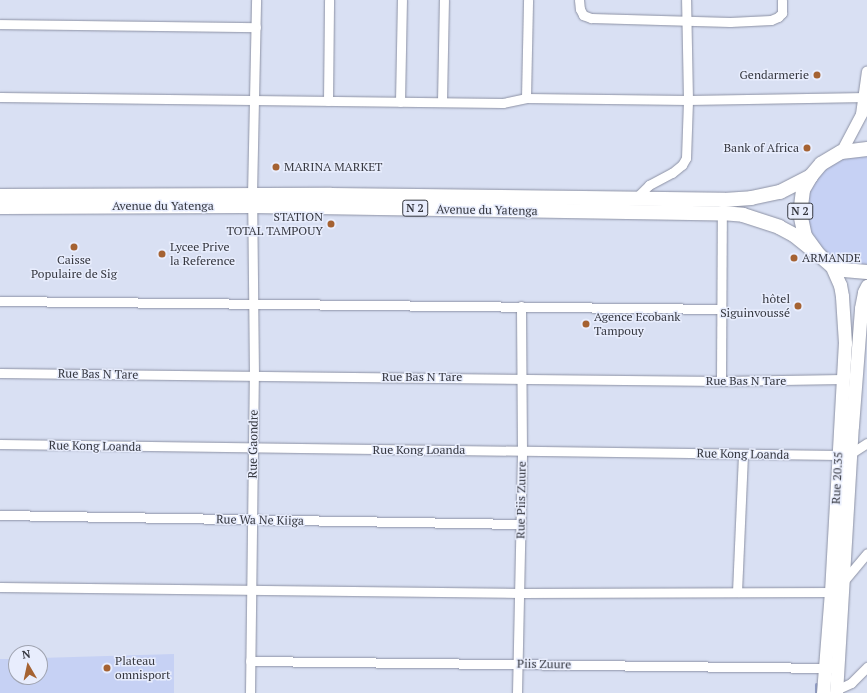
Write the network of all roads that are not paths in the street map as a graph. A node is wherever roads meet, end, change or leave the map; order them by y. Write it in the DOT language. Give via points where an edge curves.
graph roads {
  1 [pos="256,0"];
  2 [pos="329,0"];
  3 [pos="402,0"];
  4 [pos="444,0"];
  5 [pos="528,0"];
  6 [pos="579,0"];
  7 [pos="686,0"];
  8 [pos="782,0"];
  9 [pos="686,20"];
  10 [pos="0,24"];
  11 [pos="256,27"];
  12 [pos="867,71"];
  13 [pos="0,97"];
  14 [pos="526,98"];
  15 [pos="255,100"];
  16 [pos="688,100"];
  17 [pos="866,100"];
  18 [pos="328,101"];
  19 [pos="400,102"];
  20 [pos="442,102"];
  21 [pos="867,149"];
  22 [pos="841,152"];
  23 [pos="810,176"];
  24 [pos="0,196"];
  25 [pos="635,199"];
  26 [pos="252,201"];
  27 [pos="584,205"];
  28 [pos="0,207"];
  29 [pos="722,213"];
  30 [pos="819,256"];
  31 [pos="832,265"];
  32 [pos="867,272"];
  33 [pos="867,286"];
  34 [pos="0,301"];
  35 [pos="252,303"];
  36 [pos="521,306"];
  37 [pos="722,309"];
  38 [pos="0,373"];
  39 [pos="254,376"];
  40 [pos="522,378"];
  41 [pos="843,379"];
  42 [pos="720,381"];
  43 [pos="867,443"];
  44 [pos="0,444"];
  45 [pos="253,449"];
  46 [pos="522,451"];
  47 [pos="743,454"];
  48 [pos="844,455"];
  49 [pos="0,515"];
  50 [pos="252,520"];
  51 [pos="520,524"];
  52 [pos="867,553"];
  53 [pos="0,587"];
  54 [pos="836,588"];
  55 [pos="251,590"];
  56 [pos="737,592"];
  57 [pos="519,593"];
  58 [pos="250,661"];
  59 [pos="517,664"];
  60 [pos="867,667"];
  61 [pos="831,668"];
  62 [pos="832,692"];
  63 [pos="250,693"];
  64 [pos="517,693"];
  1 -- 11 [label="street, Rue Gaondre"];
  2 -- 18 [label="street"];
  3 -- 19 [label="street"];
  4 -- 20 [label="street"];
  5 -- 14 [label="street"];
  6 -- 9 [label="street" via="583,15 591,18"];
  7 -- 9 [label="street"];
  8 -- 9 [label="street" via="782,13 771,20"];
  9 -- 16 [label="street"];
  10 -- 11 [label="street"];
  11 -- 15 [label="street, Rue Gaondre"];
  12 -- 17 [label="street"];
  13 -- 15 [label="street"];
  14 -- 16 [label="street"];
  14 -- 20 [label="street" via="503,103"];
  15 -- 18 [label="street"];
  15 -- 26 [label="street, Rue Gaondre"];
  16 -- 17 [label="street"];
  16 -- 25 [label="street" via="686,158 682,165 649,185"];
  17 -- 22 [label="street"];
  18 -- 19 [label="street"];
  19 -- 20 [label="street"];
  21 -- 22 [label="main road, N 2"];
  22 -- 23 [label="main road, N 2" via="827,159"];
  23 -- 25 [label="main road, Avenue du Yatenga / N 2" via="780,192 751,198"];
  23 -- 30 [label="main road, N 2" via="801,197 800,221 809,243"];
  24 -- 26 [label="main road, Avenue du Yatenga / N 2"];
  25 -- 27 [label="main road, Avenue du Yatenga / N 2"];
  26 -- 27 [label="main road, Avenue du Yatenga / N 2" via="332,194"];
  26 -- 28 [label="main road, Avenue du Yatenga / N 2"];
  26 -- 35 [label="street, Rue Gaondre"];
  27 -- 29 [label="main road, Avenue du Yatenga / N 2"];
  29 -- 30 [label="main road, Avenue du Yatenga / N 2" via="743,215 779,227 794,235"];
  29 -- 37 [label="street"];
  30 -- 31 [label="main road, N 2"];
  31 -- 32 [label="main road, N 2" via="851,272"];
  31 -- 41 [label="main road, Rue 20.35" via="840,285 844,308"];
  33 -- 48 [label="main road, Rue 20.35" via="861,308"];
  34 -- 35 [label="street"];
  35 -- 36 [label="street"];
  35 -- 39 [label="street, Rue Gaondre"];
  36 -- 37 [label="street"];
  36 -- 40 [label="street, Rue Piis Zuure"];
  37 -- 42 [label="street"];
  38 -- 39 [label="street, Rue Bas N Tare"];
  39 -- 40 [label="street, Rue Bas N Tare"];
  39 -- 45 [label="street, Rue Gaondre"];
  40 -- 42 [label="street, Rue Bas N Tare"];
  40 -- 46 [label="street, Rue Piis Zuure"];
  41 -- 42 [label="street, Rue Bas N Tare"];
  41 -- 48 [label="main road, Rue 20.35"];
  43 -- 48 [label="street"];
  44 -- 45 [label="street, Rue Kong Loanda"];
  45 -- 46 [label="street, Rue Kong Loanda"];
  45 -- 50 [label="street, Rue Gaondre"];
  46 -- 47 [label="street, Rue Kong Loanda"];
  46 -- 51 [label="street, Rue Piis Zuure"];
  47 -- 48 [label="street, Rue Kong Loanda"];
  47 -- 56 [label="street"];
  48 -- 54 [label="main road, Rue 20.35"];
  49 -- 50 [label="street, Rue Wa Ne Kiiga"];
  50 -- 51 [label="street, Rue Wa Ne Kiiga"];
  50 -- 55 [label="street, Rue Gaondre"];
  51 -- 57 [label="street, Rue Piis Zuure"];
  52 -- 54 [label="street"];
  53 -- 55 [label="street"];
  54 -- 56 [label="street"];
  54 -- 61 [label="main road, Rue 20.35"];
  55 -- 57 [label="street"];
  55 -- 58 [label="street, Rue Gaondre"];
  56 -- 57 [label="street"];
  57 -- 59 [label="street, Rue Piis Zuure"];
  58 -- 59 [label="street, Piis Zuure"];
  58 -- 63 [label="street, Rue Gaondre"];
  59 -- 61 [label="street, Piis Zuure"];
  59 -- 64 [label="street, Rue Piis Zuure"];
  60 -- 62 [label="street" via="851,682"];
  61 -- 62 [label="main road, Rue 20.35"];
}
